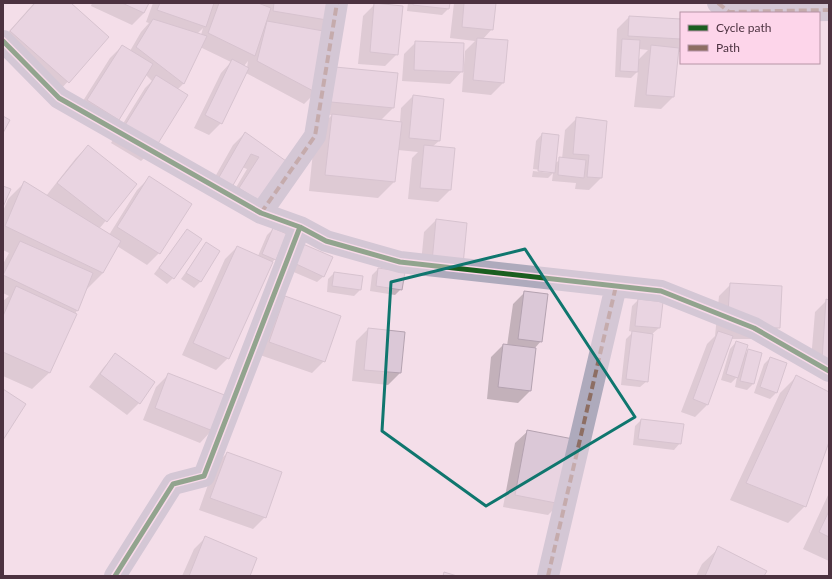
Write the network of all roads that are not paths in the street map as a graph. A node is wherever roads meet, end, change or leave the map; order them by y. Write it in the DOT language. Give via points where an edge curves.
graph roads {
  1 [pos="337,3"];
  2 [pos="718,3"];
  3 [pos="829,10"];
  4 [pos="3,41"];
  5 [pos="261,213"];
  6 [pos="300,227"];
  7 [pos="616,286"];
  8 [pos="829,371"];
  9 [pos="115,576"];
  10 [pos="548,576"];
  1 -- 5 [label="street" via="315,136"];
  2 -- 3 [label="street" via="729,12"];
  4 -- 5 [label="street" via="59,98"];
  5 -- 6 [label="street"];
  6 -- 7 [label="street" via="326,241 400,262"];
  6 -- 9 [label="street" via="204,476 173,484"];
  7 -- 8 [label="street" via="661,291 754,328"];
  7 -- 10 [label="street"];
}
